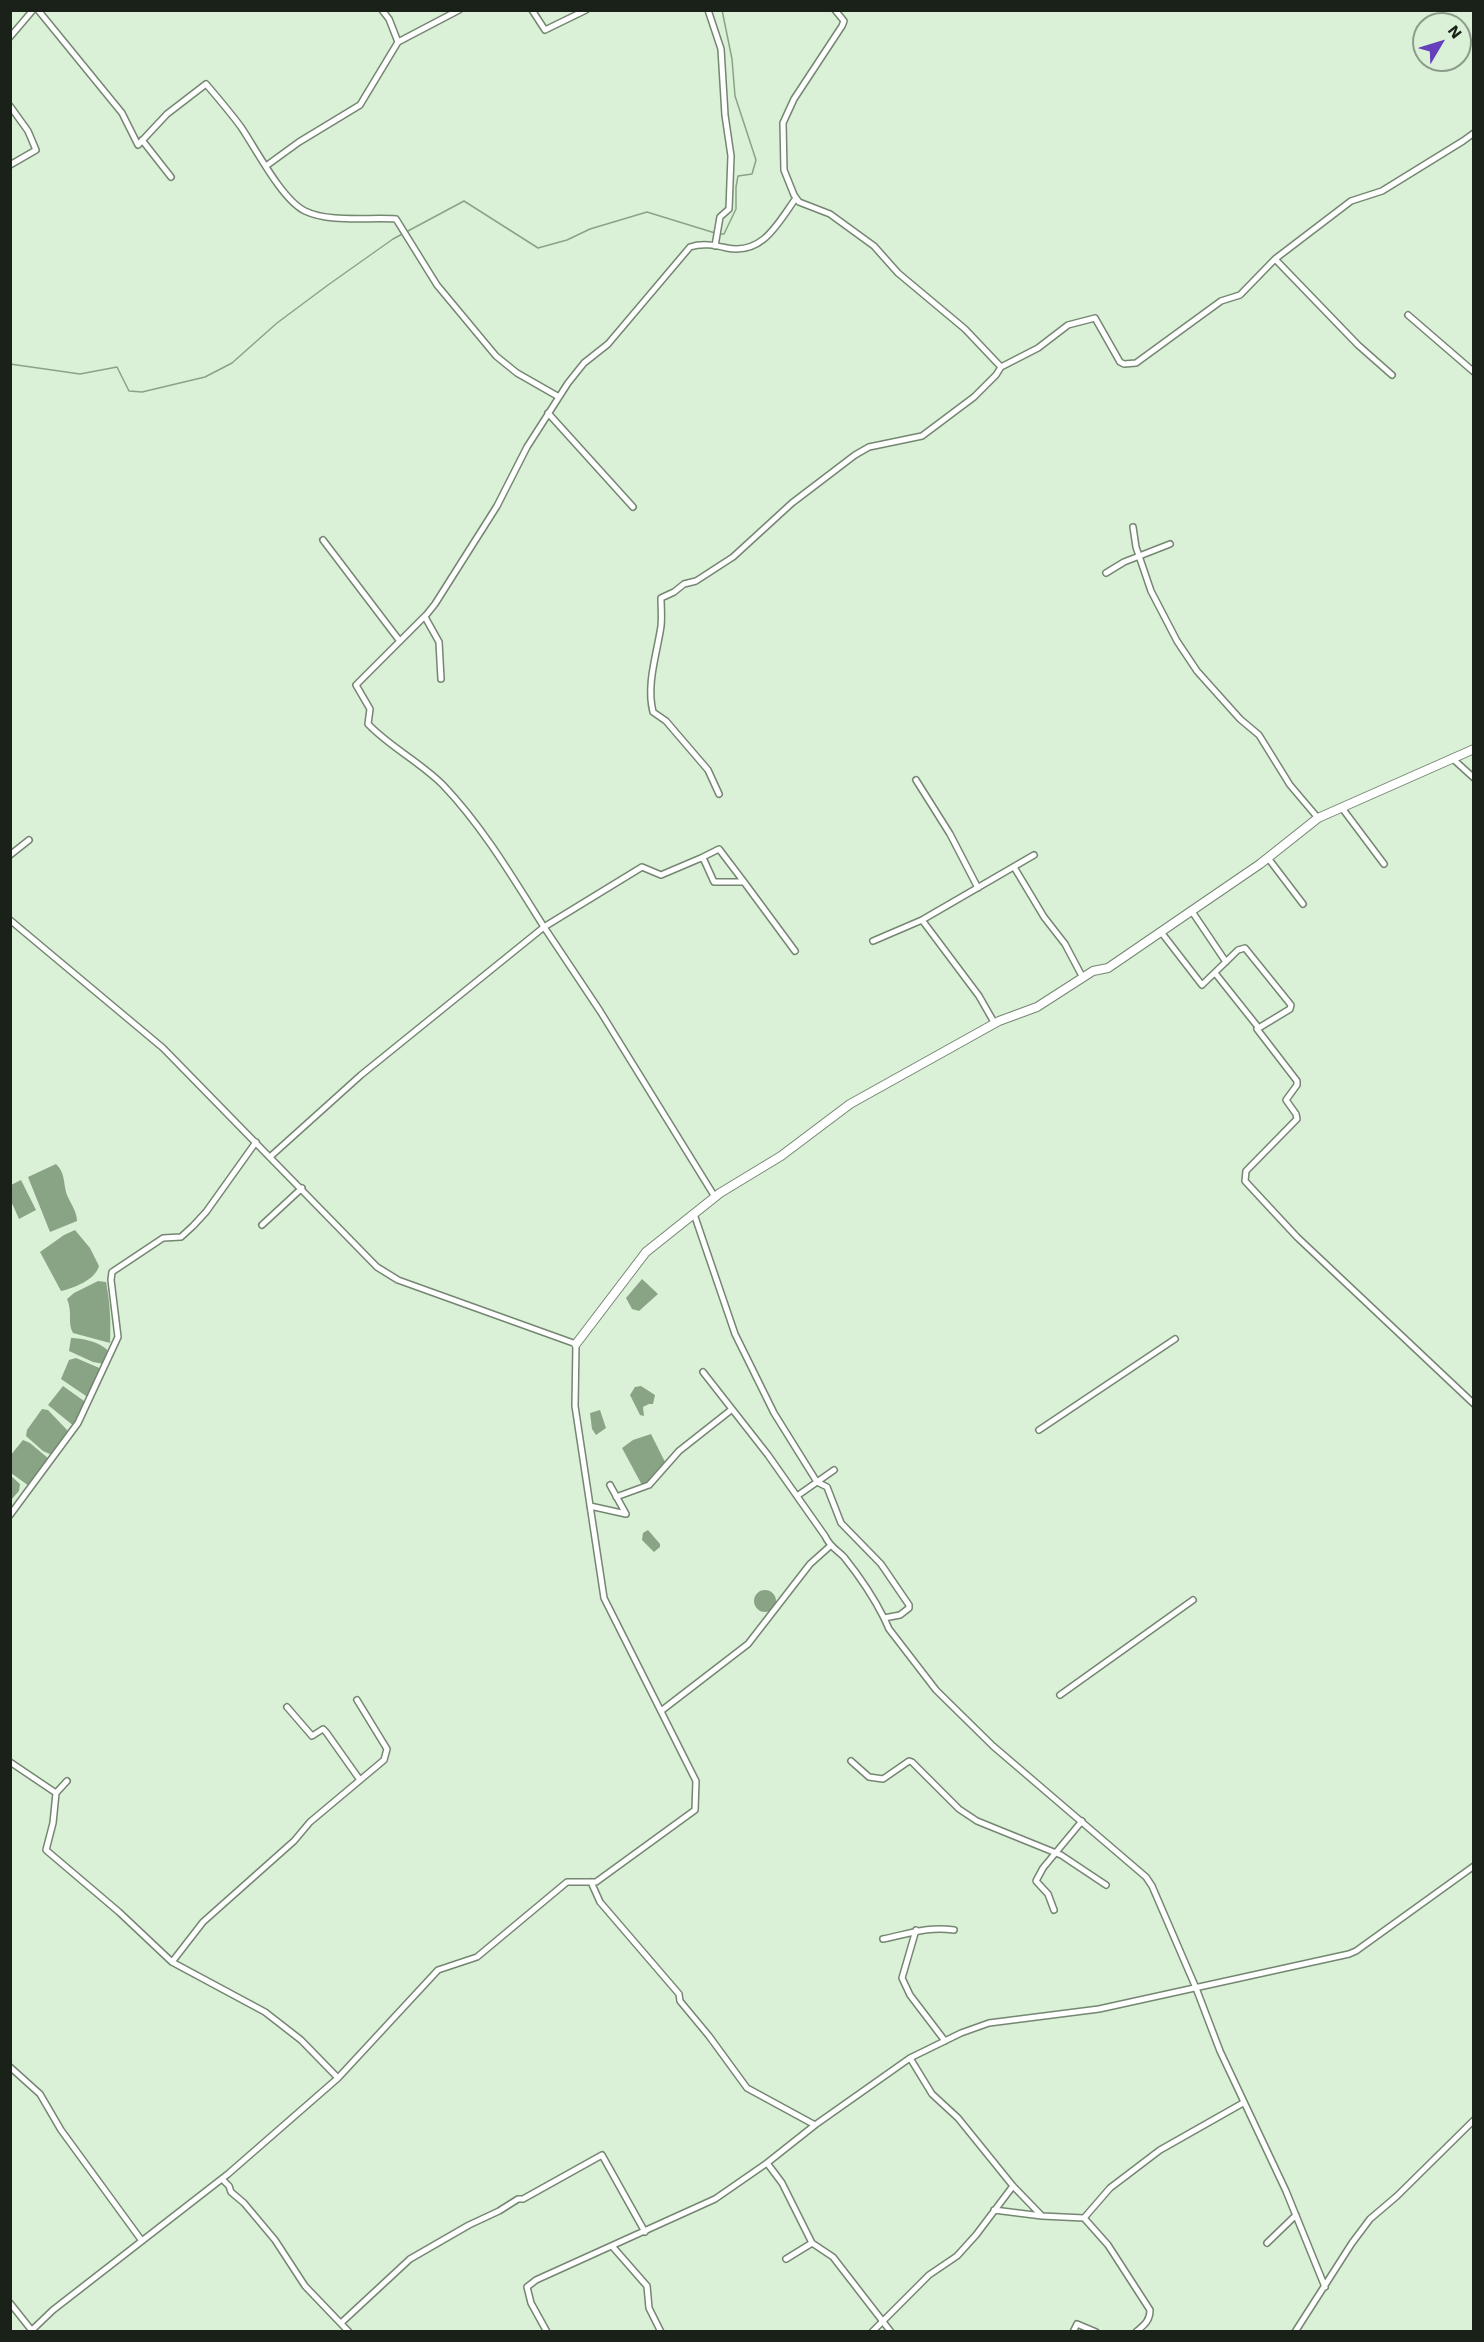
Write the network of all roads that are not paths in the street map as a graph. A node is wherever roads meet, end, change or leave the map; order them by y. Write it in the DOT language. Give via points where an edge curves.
graph roads {
  1 [pos="33,10"];
  2 [pos="38,10"];
  3 [pos="382,10"];
  4 [pos="459,10"];
  5 [pos="532,10"];
  6 [pos="585,10"];
  7 [pos="708,10"];
  8 [pos="835,10"];
  9 [pos="10,37"];
  10 [pos="398,42"];
  11 [pos="10,106"];
  12 [pos="1473,132"];
  13 [pos="142,140"];
  14 [pos="10,165"];
  15 [pos="266,166"];
  16 [pos="171,177"];
  17 [pos="796,198"];
  18 [pos="715,246"];
  19 [pos="1275,259"];
  20 [pos="1408,315"];
  21 [pos="1001,367"];
  22 [pos="1473,372"];
  23 [pos="1392,375"];
  24 [pos="559,397"];
  25 [pos="548,413"];
  26 [pos="633,507"];
  27 [pos="1133,527"];
  28 [pos="323,540"];
  29 [pos="1170,544"];
  30 [pos="1139,556"];
  31 [pos="1106,573"];
  32 [pos="425,617"];
  33 [pos="399,640"];
  34 [pos="441,679"];
  35 [pos="1473,749"];
  36 [pos="1453,759"];
  37 [pos="1473,778"];
  38 [pos="916,780"];
  39 [pos="719,794"];
  40 [pos="1342,808"];
  41 [pos="1318,819"];
  42 [pos="29,840"];
  43 [pos="10,855"];
  44 [pos="1034,855"];
  45 [pos="701,858"];
  46 [pos="1268,858"];
  47 [pos="1384,864"];
  48 [pos="1014,867"];
  49 [pos="744,882"];
  50 [pos="978,888"];
  51 [pos="1303,904"];
  52 [pos="1191,910"];
  53 [pos="10,920"];
  54 [pos="922,920"];
  55 [pos="544,927"];
  56 [pos="1161,932"];
  57 [pos="873,941"];
  58 [pos="795,951"];
  59 [pos="1226,962"];
  60 [pos="1215,973"];
  61 [pos="1083,978"];
  62 [pos="994,1024"];
  63 [pos="1258,1027"];
  64 [pos="256,1142"];
  65 [pos="271,1156"];
  66 [pos="302,1188"];
  67 [pos="715,1197"];
  68 [pos="694,1214"];
  69 [pos="262,1225"];
  70 [pos="1175,1339"];
  71 [pos="576,1344"];
  72 [pos="703,1372"];
  73 [pos="1473,1404"];
  74 [pos="730,1410"];
  75 [pos="1039,1430"];
  76 [pos="834,1470"];
  77 [pos="817,1482"];
  78 [pos="610,1485"];
  79 [pos="797,1496"];
  80 [pos="616,1497"];
  81 [pos="590,1506"];
  82 [pos="10,1515"];
  83 [pos="829,1547"];
  84 [pos="1194,1600"];
  85 [pos="885,1618"];
  86 [pos="1060,1695"];
  87 [pos="357,1700"];
  88 [pos="286,1707"];
  89 [pos="661,1711"];
  90 [pos="851,1761"];
  91 [pos="10,1762"];
  92 [pos="360,1780"];
  93 [pos="67,1781"];
  94 [pos="56,1793"];
  95 [pos="1082,1821"];
  96 [pos="1055,1853"];
  97 [pos="1473,1866"];
  98 [pos="591,1882"];
  99 [pos="1106,1885"];
  100 [pos="1054,1910"];
  101 [pos="916,1930"];
  102 [pos="954,1930"];
  103 [pos="883,1939"];
  104 [pos="172,1962"];
  105 [pos="1196,1988"];
  106 [pos="945,2041"];
  107 [pos="910,2058"];
  108 [pos="10,2067"];
  109 [pos="338,2078"];
  110 [pos="1243,2103"];
  111 [pos="1473,2120"];
  112 [pos="815,2125"];
  113 [pos="767,2163"];
  114 [pos="222,2179"];
  115 [pos="1013,2186"];
  116 [pos="993,2210"];
  117 [pos="1042,2216"];
  118 [pos="1296,2216"];
  119 [pos="1084,2218"];
  120 [pos="645,2232"];
  121 [pos="142,2241"];
  122 [pos="812,2242"];
  123 [pos="1267,2243"];
  124 [pos="612,2246"];
  125 [pos="786,2259"];
  126 [pos="1325,2288"];
  127 [pos="10,2303"];
  128 [pos="882,2321"];
  129 [pos="341,2323"];
  130 [pos="32,2331"];
  131 [pos="349,2331"];
  132 [pos="547,2331"];
  133 [pos="661,2331"];
  134 [pos="872,2331"];
  135 [pos="891,2331"];
  136 [pos="1073,2331"];
  137 [pos="1096,2331"];
  138 [pos="1136,2331"];
  139 [pos="1295,2331"];
  1 -- 9 [label="street"];
  2 -- 13 [label="street" via="122,113 138,145"];
  3 -- 10 [label="street"];
  4 -- 10 [label="street"];
  5 -- 6 [label="street" via="545,30"];
  7 -- 18 [label="street" via="721,49 731,156 729,209 720,217"];
  8 -- 17 [label="street" via="844,21 842,26 794,99 783,123 784,171"];
  10 -- 15 [label="street" via="360,105"];
  11 -- 14 [label="street" via="36,150"];
  12 -- 19 [label="street" via="1382,191 1351,201"];
  13 -- 15 [label="street" via="206,84"];
  13 -- 16 [label="street"];
  15 -- 24 [label="street" via="294,203 305,211 336,219 396,219 437,285 496,356"];
  17 -- 18 [label="street" via="768,237 757,245 742,249"];
  17 -- 21 [label="street" via="830,214 874,246"];
  18 -- 24 [label="street" via="690,247 608,344 584,363"];
  19 -- 21 [label="street" via="1240,296 1221,301 1136,363 1120,362 1095,318 1068,326 1038,348"];
  19 -- 23 [label="street"];
  20 -- 22 [label="street"];
  21 -- 39 [label="street" via="974,397 922,436 869,447 855,455 792,503 733,557 662,598 653,673 653,712 666,721 708,770"];
  24 -- 25 [label="street"];
  25 -- 26 [label="street"];
  25 -- 32 [label="street" via="497,506"];
  27 -- 30 [label="street"];
  28 -- 33 [label="street"];
  29 -- 30 [label="street"];
  30 -- 31 [label="street"];
  30 -- 41 [label="street" via="1151,591 1197,671 1259,735 1290,785"];
  32 -- 33 [label="street"];
  32 -- 34 [label="street" via="439,642"];
  33 -- 55 [label="street" via="356,685 370,708 368,724 422,766 460,803"];
  35 -- 36 [label="street"];
  36 -- 37 [label="street"];
  36 -- 40 [label="street"];
  38 -- 50 [label="street"];
  40 -- 41 [label="street"];
  40 -- 47 [label="street"];
  41 -- 46 [label="street"];
  42 -- 43 [label="street"];
  44 -- 48 [label="street"];
  45 -- 49 [label="street" via="714,882"];
  45 -- 49 [label="street" via="719,849"];
  45 -- 55 [label="street" via="661,875 642,867"];
  46 -- 51 [label="street"];
  46 -- 52 [label="street"];
  48 -- 50 [label="street"];
  48 -- 61 [label="street"];
  49 -- 58 [label="street"];
  50 -- 54 [label="street"];
  52 -- 56 [label="street"];
  52 -- 59 [label="street"];
  53 -- 64 [label="street" via="163,1048"];
  54 -- 57 [label="street"];
  54 -- 62 [label="street" via="979,996"];
  55 -- 65 [label="street" via="361,1075"];
  55 -- 67 [label="street"];
  56 -- 60 [label="street" via="1202,985"];
  56 -- 61 [label="street" via="1108,968"];
  59 -- 60 [label="street"];
  59 -- 63 [label="street" via="1245,948 1291,1005"];
  60 -- 63 [label="street"];
  61 -- 62 [label="street" via="1037,1007"];
  62 -- 67 [label="street" via="850,1104 780,1156"];
  63 -- 73 [label="street" via="1297,1081 1286,1100 1297,1116 1246,1171 1245,1181 1297,1237"];
  64 -- 65 [label="street"];
  64 -- 82 [label="street" via="206,1212 181,1237 163,1238 112,1272 118,1337 78,1423"];
  65 -- 66 [label="street"];
  66 -- 69 [label="street"];
  66 -- 71 [label="street" via="377,1267 398,1280"];
  67 -- 68 [label="street"];
  68 -- 71 [label="street" via="646,1252"];
  68 -- 77 [label="street" via="735,1334 774,1413"];
  70 -- 75 [label="street"];
  71 -- 81 [label="street" via="575,1406"];
  72 -- 74 [label="street"];
  74 -- 79 [label="street"];
  74 -- 80 [label="street" via="679,1451 649,1485"];
  76 -- 77 [label="street"];
  77 -- 79 [label="street"];
  77 -- 85 [label="street" via="827,1487 841,1523 881,1564 909,1605 900,1615"];
  78 -- 80 [label="street"];
  79 -- 83 [label="street"];
  80 -- 81 [label="street" via="626,1514"];
  81 -- 89 [label="street" via="603,1598"];
  83 -- 85 [label="street" via="841,1554 868,1588"];
  83 -- 89 [label="street" via="810,1563 748,1644"];
  84 -- 86 [label="street"];
  85 -- 95 [label="street" via="889,1629 936,1690 993,1746"];
  87 -- 92 [label="street" via="387,1749 384,1760"];
  88 -- 92 [label="street" via="312,1736 323,1729"];
  89 -- 98 [label="street" via="696,1781 695,1810"];
  90 -- 96 [label="street" via="869,1777 883,1779 912,1762 959,1809 977,1821"];
  91 -- 94 [label="street"];
  92 -- 104 [label="street" via="203,1922"];
  93 -- 94 [label="street"];
  94 -- 104 [label="street" via="46,1850"];
  95 -- 96 [label="street"];
  95 -- 105 [label="street" via="1146,1876"];
  96 -- 99 [label="street"];
  96 -- 100 [label="street" via="1036,1881 1048,1894"];
  97 -- 105 [label="street" via="1356,1951"];
  98 -- 109 [label="street" via="567,1882 477,1957 438,1970"];
  98 -- 112 [label="street" via="600,1902 679,1994 680,2001 747,2088"];
  101 -- 102 [label="street"];
  101 -- 103 [label="street"];
  101 -- 106 [label="street" via="902,1978"];
  104 -- 109 [label="street" via="265,2012 301,2040"];
  105 -- 106 [label="street" via="1099,2009 989,2023"];
  105 -- 110 [label="street"];
  106 -- 107 [label="street"];
  107 -- 112 [label="street"];
  107 -- 115 [label="street" via="932,2094 958,2118"];
  108 -- 121 [label="street" via="40,2094 61,2130"];
  109 -- 114 [label="street"];
  110 -- 118 [label="street"];
  110 -- 119 [label="street" via="1160,2150 1110,2188"];
  111 -- 126 [label="street" via="1371,2219"];
  112 -- 113 [label="street"];
  113 -- 120 [label="street" via="715,2199"];
  113 -- 122 [label="street" via="782,2183"];
  114 -- 121 [label="street"];
  114 -- 129 [label="street" via="275,2240 305,2286"];
  115 -- 116 [label="street"];
  115 -- 117 [label="street"];
  116 -- 117 [label="street"];
  116 -- 128 [label="street" via="957,2256 929,2275"];
  117 -- 119 [label="street"];
  118 -- 123 [label="street"];
  118 -- 126 [label="street"];
  119 -- 138 [label="street" via="1108,2245 1150,2310 1146,2324"];
  120 -- 124 [label="street"];
  120 -- 129 [label="street" via="602,2155 410,2259"];
  121 -- 130 [label="street"];
  122 -- 125 [label="street"];
  122 -- 128 [label="street" via="833,2257"];
  124 -- 132 [label="street" via="527,2287"];
  124 -- 133 [label="street" via="646,2286 649,2308"];
  126 -- 139 [label="street"];
  127 -- 130 [label="street"];
  128 -- 134 [label="street"];
  128 -- 135 [label="street"];
  129 -- 131 [label="street"];
  136 -- 137 [label="street" via="1077,2324"];
}
